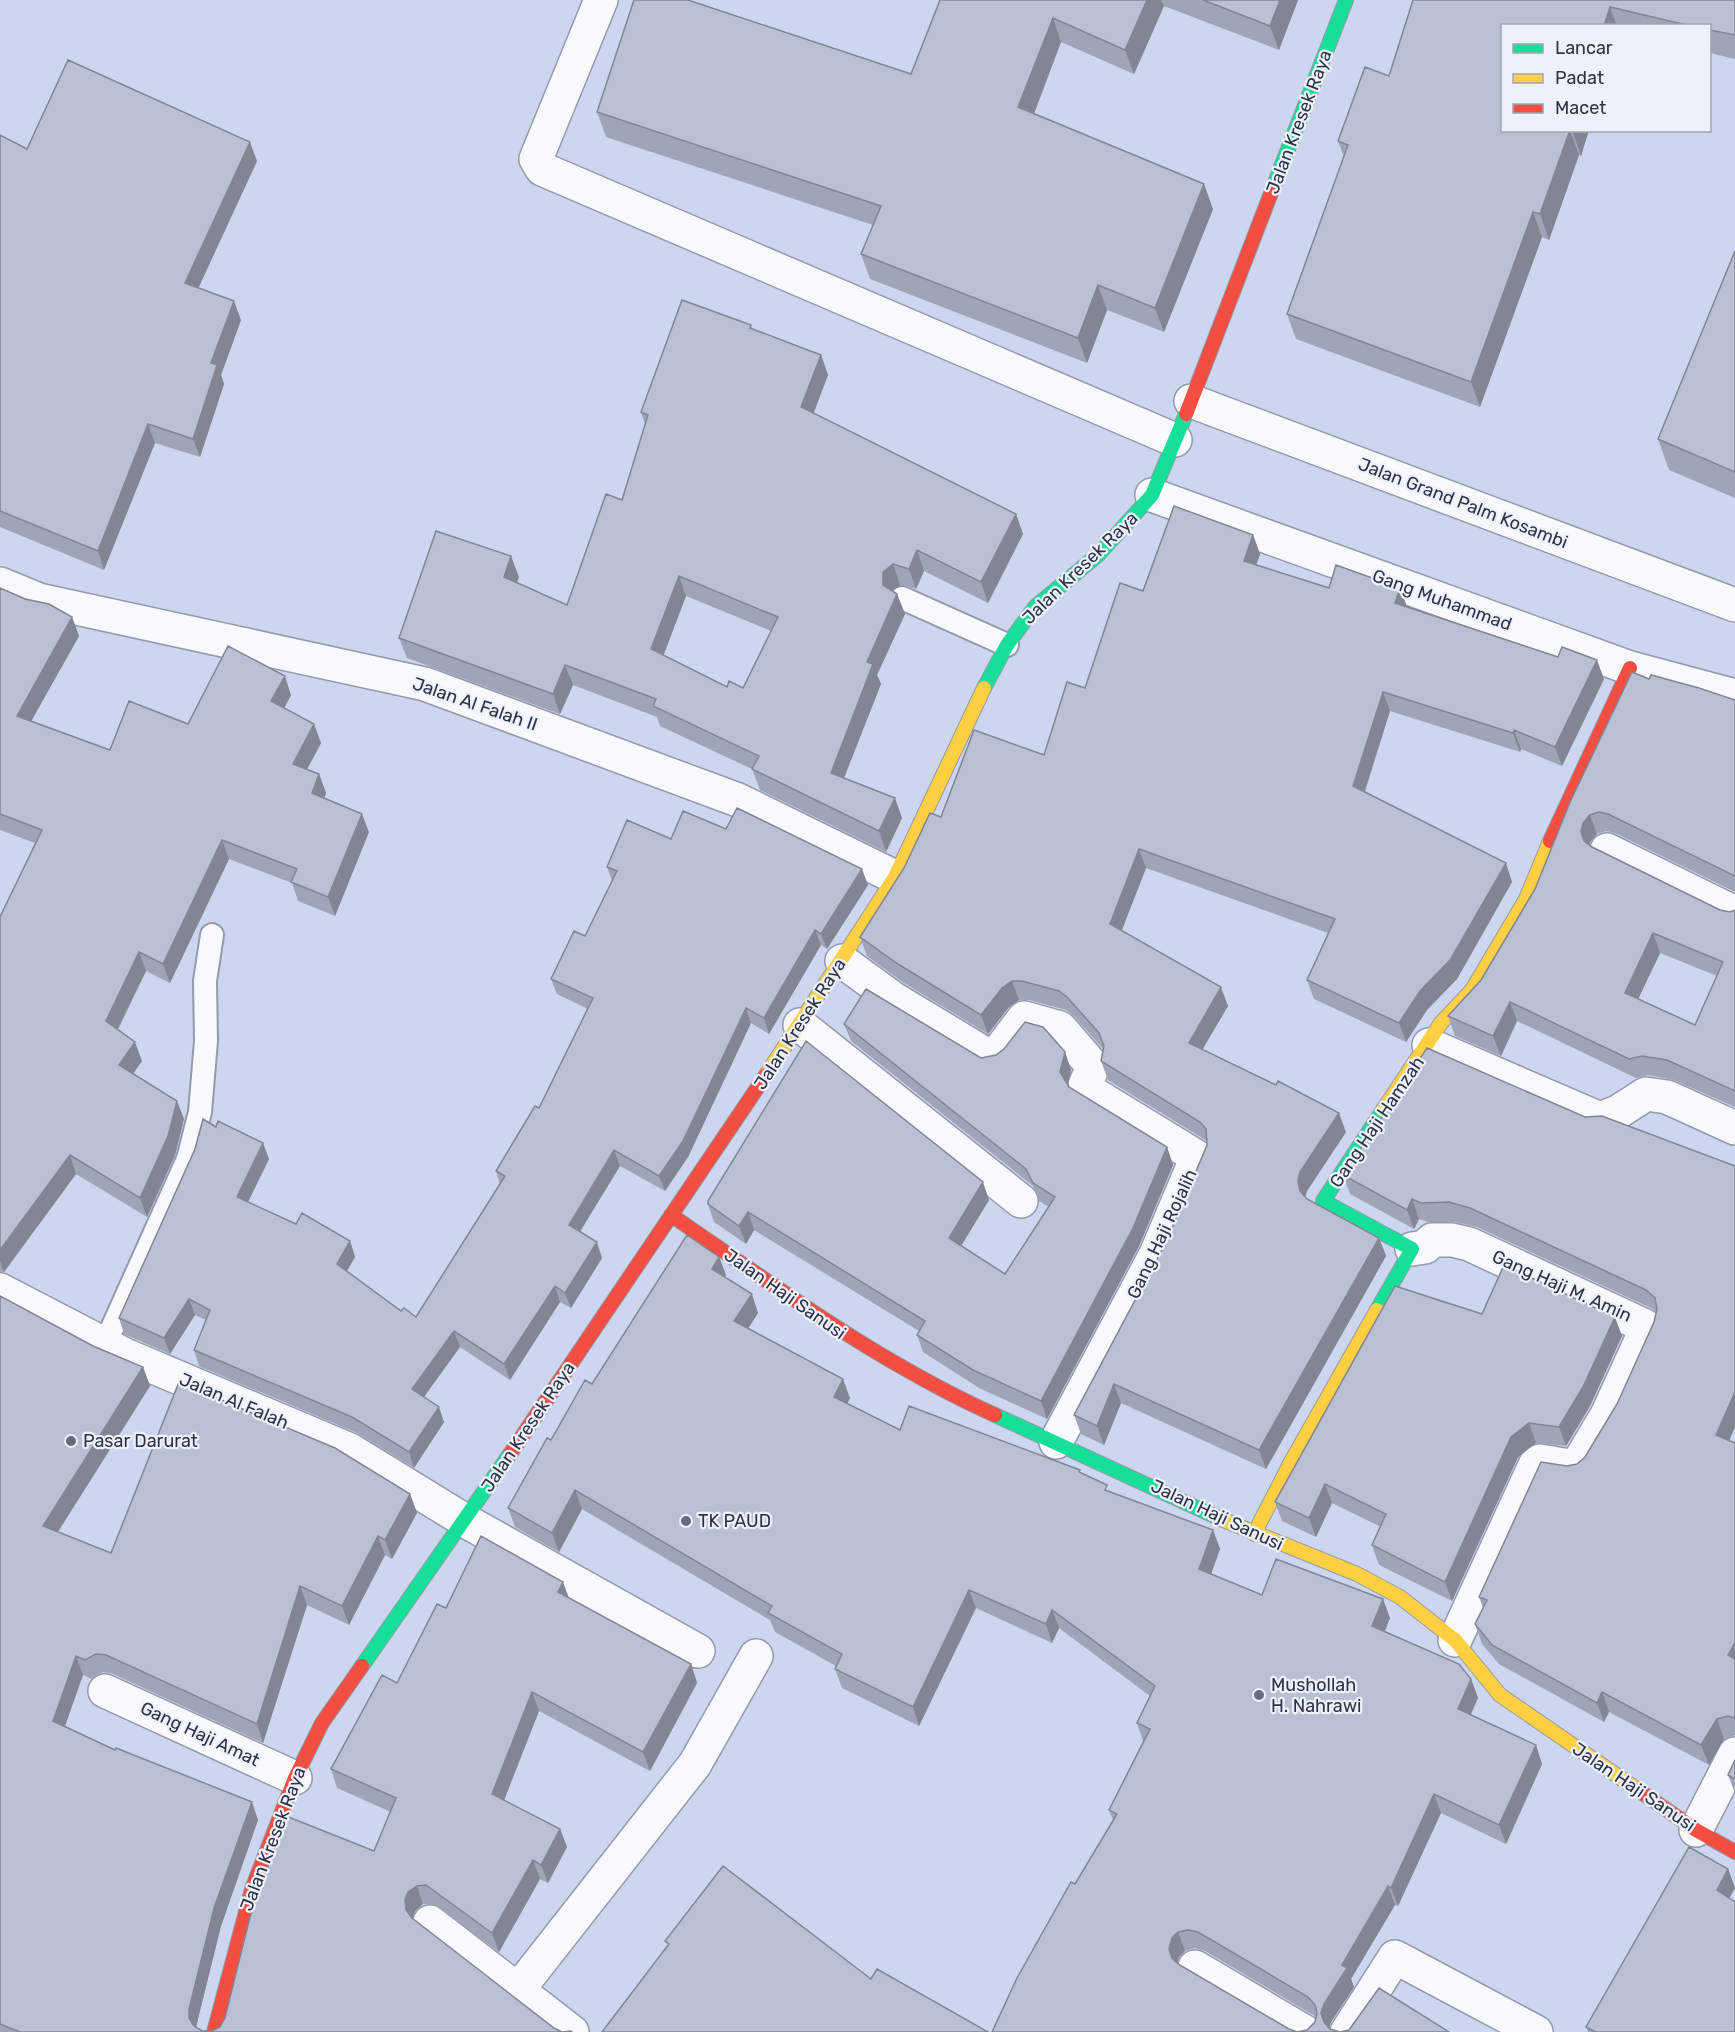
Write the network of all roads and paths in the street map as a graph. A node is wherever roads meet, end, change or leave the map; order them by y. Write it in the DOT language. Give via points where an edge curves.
graph roads {
  1 [pos="601,0"];
  2 [pos="1346,0"];
  3 [pos="1191,401"];
  4 [pos="1175,440"];
  5 [pos="1152,495"];
  6 [pos="0,584"];
  7 [pos="902,598"];
  8 [pos="1735,605"];
  9 [pos="1007,645"];
  10 [pos="1630,668"];
  11 [pos="1735,696"];
  12 [pos="1606,850"];
  13 [pos="895,877"];
  14 [pos="1735,913"];
  15 [pos="212,935"];
  16 [pos="842,961"];
  17 [pos="800,1025"];
  18 [pos="1429,1045"];
  19 [pos="1735,1128"];
  20 [pos="1021,1201"];
  21 [pos="671,1215"];
  22 [pos="1413,1249"];
  23 [pos="0,1290"];
  24 [pos="105,1344"];
  25 [pos="1056,1442"];
  26 [pos="464,1520"];
  27 [pos="1254,1534"];
  28 [pos="1455,1640"];
  29 [pos="698,1651"];
  30 [pos="756,1656"];
  31 [pos="105,1691"];
  32 [pos="1735,1754"];
  33 [pos="295,1778"];
  34 [pos="1696,1830"];
  35 [pos="1735,1852"];
  36 [pos="430,1922"];
  37 [pos="1195,1967"];
  38 [pos="517,1991"];
  39 [pos="214,2032"];
  40 [pos="572,2032"];
  41 [pos="1305,2032"];
  42 [pos="1347,2032"];
  43 [pos="1536,2032"];
  1 -- 4 [label="street" via="536,159 542,169"];
  2 -- 3 [label="street, Jalan Kresek Raya"];
  3 -- 4 [label="street, Jalan Kresek Raya"];
  3 -- 8 [label="street, Jalan Grand Palm Kosambi"];
  4 -- 5 [label="street, Jalan Kresek Raya"];
  5 -- 9 [label="street, Jalan Kresek Raya" via="1099,554 1035,607"];
  5 -- 10 [label="street, Gang Muhammad"];
  6 -- 13 [label="street, Jalan Al Falah II" via="39,600 425,684 738,800"];
  7 -- 9 [label="lane"];
  9 -- 13 [label="street, Jalan Kresek Raya"];
  10 -- 11 [label="street, Gang Muhammad"];
  10 -- 18 [label="street, Gang Haji Hamzah" via="1526,899 1472,990 1442,1023"];
  12 -- 14 [label="street"];
  13 -- 16 [label="street, Jalan Kresek Raya"];
  15 -- 24 [label="lane" via="205,981 206,1041 200,1112 188,1159"];
  16 -- 17 [label="street, Jalan Kresek Raya"];
  16 -- 25 [label="street, Gang Haji Rojalih" via="894,999 990,1057 996,1055 1024,1018 1060,1028 1091,1064 1086,1089 1197,1157 1156,1254"];
  17 -- 20 [label="street"];
  17 -- 21 [label="street, Jalan Kresek Raya"];
  18 -- 19 [label="street" via="1600,1119 1646,1094 1667,1097"];
  18 -- 22 [label="street, Gang Haji Hamzah" via="1323,1201"];
  21 -- 25 [label="street, Jalan Haji Sanusi" via="856,1342 946,1393"];
  21 -- 26 [label="street, Jalan Kresek Raya"];
  22 -- 27 [label="street"];
  22 -- 28 [label="street, Gang Haji M. Amin" via="1425,1247 1432,1240 1468,1244 1645,1326 1607,1415 1576,1467 1540,1461 1535,1465"];
  23 -- 24 [label="street, Jalan Al Falah"];
  24 -- 26 [label="street, Jalan Al Falah" via="350,1450"];
  25 -- 27 [label="street, Jalan Haji Sanusi"];
  26 -- 29 [label="street, Jalan Al Falah"];
  26 -- 33 [label="street, Jalan Kresek Raya" via="322,1722"];
  27 -- 28 [label="street, Jalan Haji Sanusi" via="1357,1574 1400,1597"];
  28 -- 34 [label="street, Jalan Haji Sanusi" via="1500,1695"];
  30 -- 38 [label="street" via="695,1764"];
  31 -- 33 [label="street, Gang Haji Amat"];
  32 -- 34 [label="street"];
  33 -- 39 [label="street, Jalan Kresek Raya" via="239,1931"];
  34 -- 35 [label="street, Jalan Haji Sanusi"];
  36 -- 38 [label="street"];
  37 -- 41 [label="street"];
  38 -- 40 [label="street"];
  42 -- 43 [label="street" via="1395,1957"];
}
